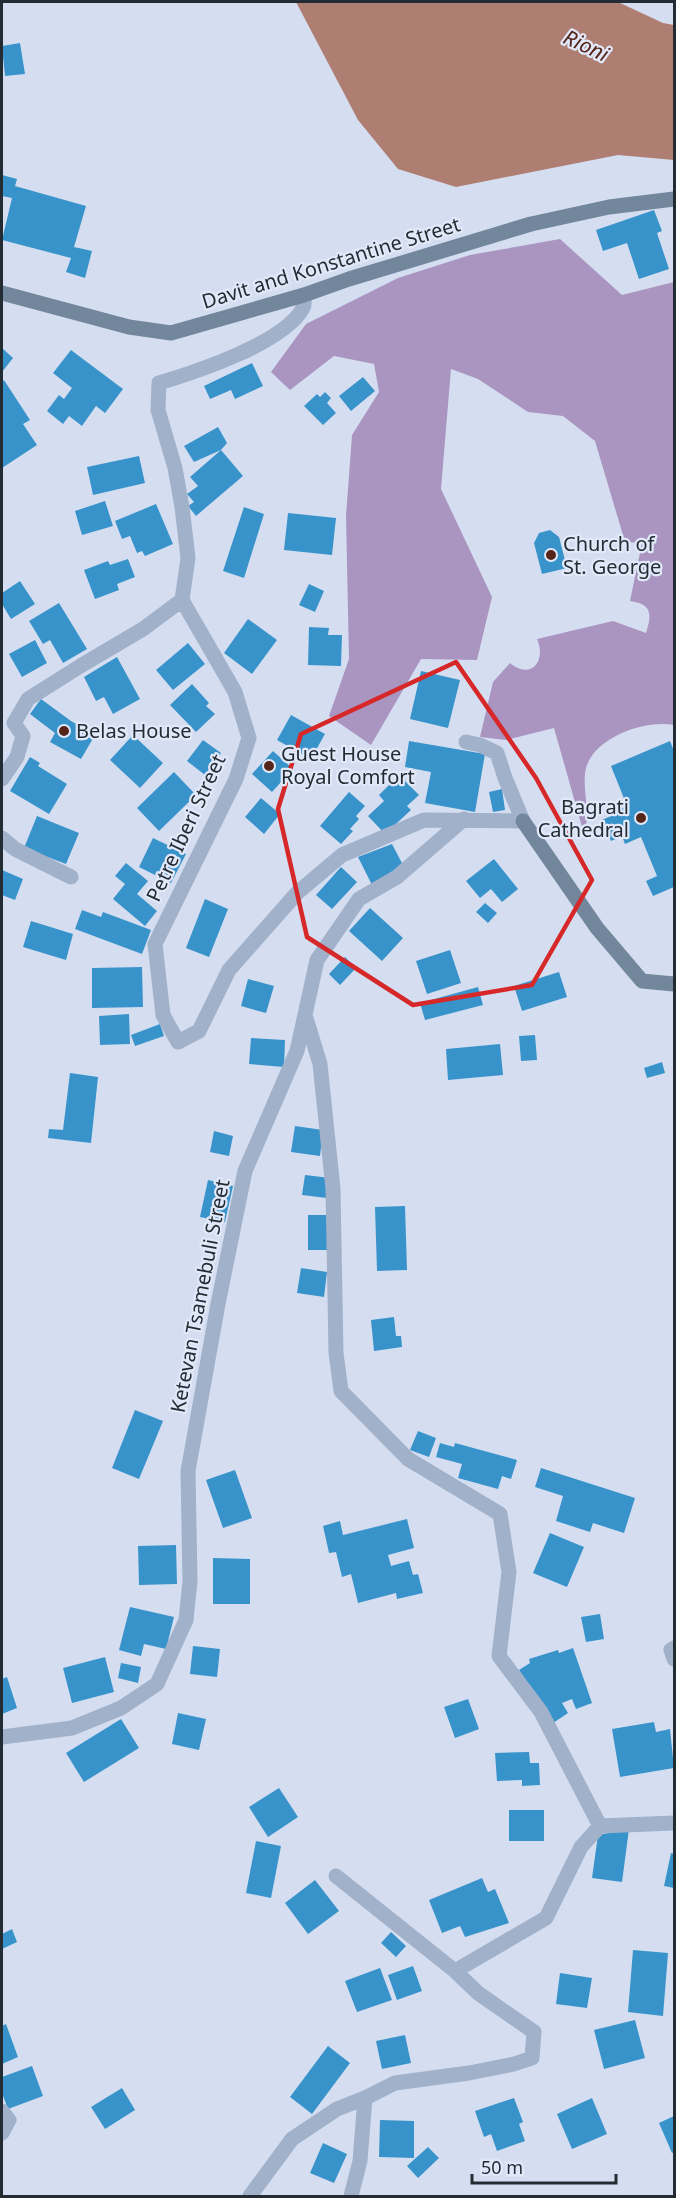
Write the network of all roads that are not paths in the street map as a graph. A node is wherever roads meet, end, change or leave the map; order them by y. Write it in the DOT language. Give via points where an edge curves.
graph roads {
  1 [pos="675,199"];
  2 [pos="2,293"];
  3 [pos="304,295"];
  4 [pos="182,600"];
  5 [pos="466,742"];
  6 [pos="2,779"];
  7 [pos="464,819"];
  8 [pos="523,821"];
  9 [pos="2,838"];
  10 [pos="71,877"];
  11 [pos="675,984"];
  12 [pos="306,1018"];
  13 [pos="675,1648"];
  14 [pos="675,1659"];
  15 [pos="2,1737"];
  16 [pos="675,1823"];
  17 [pos="600,1826"];
  18 [pos="336,1876"];
  19 [pos="455,1971"];
  20 [pos="365,2098"];
  21 [pos="2,2111"];
  22 [pos="2,2133"];
  23 [pos="250,2196"];
  24 [pos="351,2196"];
  1 -- 3 [label="main road, Davit and Konstantine Street" via="609,207 531,224"];
  2 -- 3 [label="main road, Davit and Konstantine Street" via="129,327 171,333"];
  3 -- 4 [label="street" via="304,307 280,332 217,363 159,383 158,410 175,468 187,548"];
  4 -- 6 [label="street" via="143,629 28,699 14,723 23,736 17,757"];
  4 -- 7 [label="street, Petre Iberi Street" via="235,692 249,738 236,779 154,944 163,1015 178,1042 199,1031 229,970 297,893 342,855 424,820"];
  5 -- 8 [label="street" via="497,753"];
  7 -- 8 [label="street, Petre Iberi Street"];
  7 -- 12 [label="street, Ketevan Tsamebuli Street" via="397,877 359,899 317,960"];
  8 -- 11 [label="main road" via="597,928 642,981"];
  9 -- 10 [label="street" via="15,849"];
  12 -- 15 [label="street, Ketevan Tsamebuli Street" via="297,1051 245,1171 218,1304 188,1471 190,1581 186,1620 157,1684 121,1708 72,1728"];
  12 -- 17 [label="street" via="320,1064 332,1177 336,1353 341,1390 408,1460 500,1514 509,1572 499,1656 541,1712"];
  13 -- 14 [label="street" via="671,1650"];
  16 -- 17 [label="street"];
  17 -- 19 [label="street" via="581,1847 546,1918"];
  18 -- 19 [label="street"];
  19 -- 20 [label="street" via="478,1993 534,2032 532,2058 395,2084"];
  20 -- 23 [label="street" via="337,2109 292,2139"];
  20 -- 24 [label="street" via="360,2161"];
  21 -- 22 [label="street" via="9,2120"];
}
